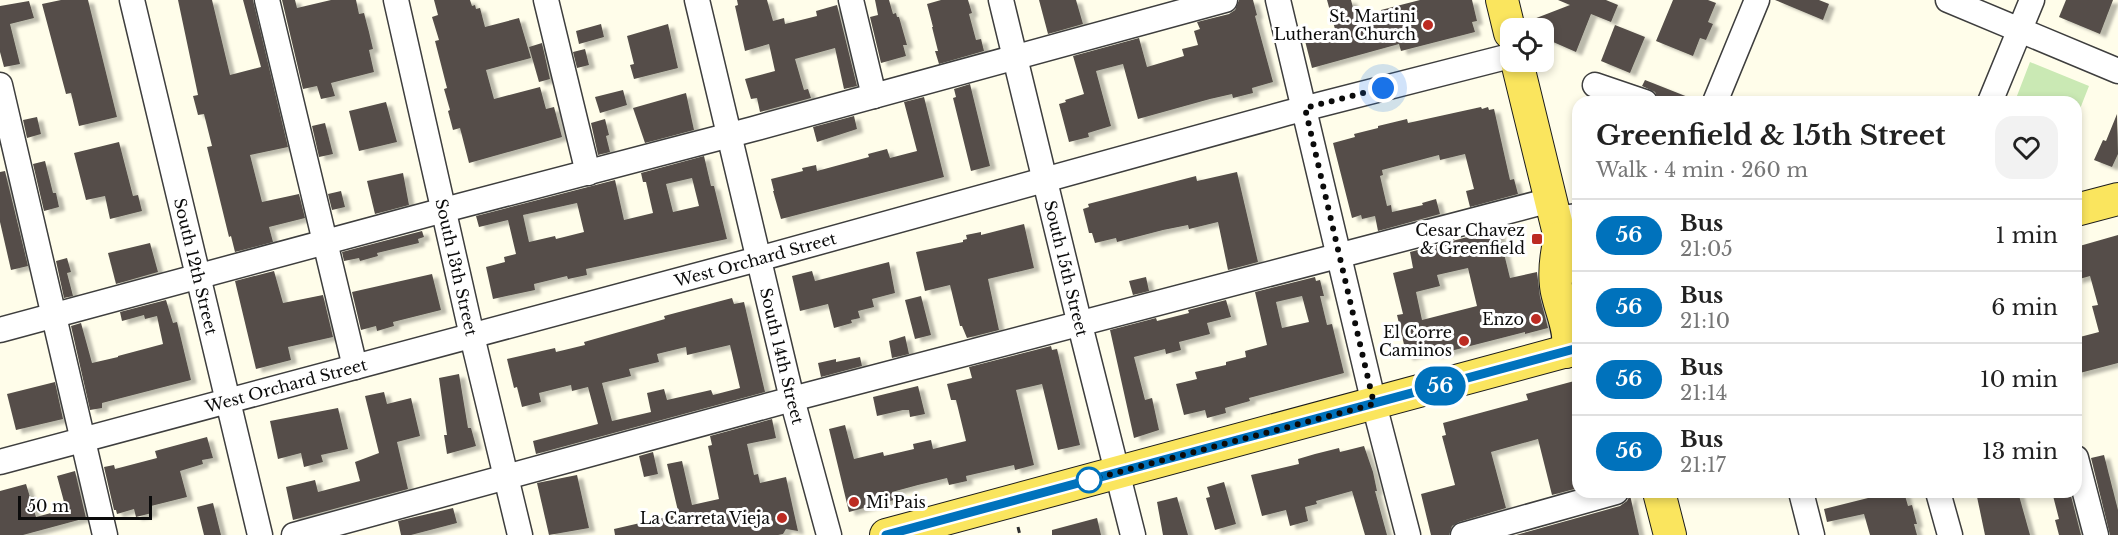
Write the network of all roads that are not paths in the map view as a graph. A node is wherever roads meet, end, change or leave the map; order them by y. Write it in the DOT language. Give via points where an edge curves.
graph roads {
  1 [pos="132,0"];
  2 [pos="267,0"];
  3 [pos="396,0"];
  4 [pos="546,0"];
  5 [pos="697,0"];
  6 [pos="851,0"];
  7 [pos="1001,0"];
  8 [pos="1225,0"];
  9 [pos="1278,0"];
  10 [pos="1502,0"];
  11 [pos="1757,0"];
  12 [pos="1948,0"];
  13 [pos="2032,0"];
  14 [pos="1145,10"];
  15 [pos="1506,18"];
  16 [pos="2019,31"];
  17 [pos="1015,57"];
  18 [pos="1500,59"];
  19 [pos="2118,71"];
  20 [pos="1521,72"];
  21 [pos="0,85"];
  22 [pos="1596,85"];
  23 [pos="874,96"];
  24 [pos="1628,96"];
  25 [pos="1717,96"];
  26 [pos="1992,96"];
  27 [pos="1305,108"];
  28 [pos="729,135"];
  29 [pos="588,173"];
  30 [pos="1044,180"];
  31 [pos="2118,199"];
  32 [pos="2082,208"];
  33 [pos="444,210"];
  34 [pos="1561,218"];
  35 [pos="325,242"];
  36 [pos="1572,250"];
  37 [pos="1339,255"];
  38 [pos="758,259"];
  39 [pos="198,277"];
  40 [pos="53,315"];
  41 [pos="1080,325"];
  42 [pos="0,330"];
  43 [pos="472,336"];
  44 [pos="1572,350"];
  45 [pos="355,367"];
  46 [pos="792,399"];
  47 [pos="227,401"];
  48 [pos="1374,404"];
  49 [pos="82,440"];
  50 [pos="0,462"];
  51 [pos="1118,473"];
  52 [pos="506,478"];
  53 [pos="2082,481"];
  54 [pos="1601,498"];
  55 [pos="1661,498"];
  56 [pos="1803,498"];
  57 [pos="1940,498"];
  58 [pos="1532,526"];
  59 [pos="105,535"];
  60 [pos="260,535"];
  61 [pos="294,535"];
  62 [pos="520,535"];
  63 [pos="829,535"];
  64 [pos="886,535"];
  65 [pos="1133,535"];
  66 [pos="1408,535"];
  67 [pos="1463,535"];
  68 [pos="1670,535"];
  69 [pos="1812,535"];
  70 [pos="1950,535"];
  71 [pos="2096,535"];
  1 -- 39 [label="street, South 12th Street"];
  2 -- 35 [label="street"];
  3 -- 33 [label="street, South 13th Street"];
  4 -- 29 [label="street"];
  5 -- 28 [label="street, South 14th Street"];
  6 -- 23 [label="street"];
  7 -- 17 [label="street, South 15th Street"];
  8 -- 14 [label="street"];
  9 -- 27 [label="street"];
  10 -- 15 [label="main road"];
  11 -- 25 [label="street"];
  12 -- 16 [label="street"];
  13 -- 16 [label="street"];
  14 -- 17 [label="street"];
  16 -- 19 [label="street"];
  16 -- 26 [label="street"];
  17 -- 23 [label="street"];
  17 -- 30 [label="street, South 15th Street"];
  18 -- 27 [label="street, West Orchard Street"];
  20 -- 34 [label="main road"];
  21 -- 40 [label="street"];
  22 -- 24 [label="street"];
  23 -- 28 [label="street"];
  27 -- 30 [label="street, West Orchard Street"];
  27 -- 37 [label="street"];
  28 -- 29 [label="street"];
  28 -- 38 [label="street, South 14th Street"];
  29 -- 33 [label="street"];
  30 -- 38 [label="street, West Orchard Street"];
  30 -- 41 [label="street, South 15th Street"];
  31 -- 32 [label="main road"];
  33 -- 35 [label="street"];
  33 -- 43 [label="street, South 13th Street"];
  34 -- 36 [label="main road"];
  34 -- 37 [label="street"];
  34 -- 44 [label="main road" via="1555,262 1558,302"];
  35 -- 39 [label="street"];
  35 -- 45 [label="street"];
  37 -- 41 [label="street"];
  37 -- 48 [label="street"];
  38 -- 43 [label="street, West Orchard Street"];
  38 -- 46 [label="street, South 14th Street"];
  39 -- 40 [label="street"];
  39 -- 47 [label="street, South 12th Street"];
  40 -- 42 [label="street"];
  40 -- 49 [label="street"];
  41 -- 46 [label="street"];
  41 -- 51 [label="street, South 15th Street"];
  43 -- 45 [label="street, West Orchard Street"];
  43 -- 52 [label="street, South 13th Street"];
  44 -- 48 [label="main road"];
  45 -- 47 [label="street, West Orchard Street"];
  46 -- 52 [label="street"];
  46 -- 63 [label="street, South 14th Street"];
  47 -- 49 [label="street, West Orchard Street"];
  47 -- 60 [label="street, South 12th Street"];
  48 -- 51 [label="main road"];
  48 -- 66 [label="street"];
  49 -- 50 [label="street, West Orchard Street"];
  49 -- 59 [label="street"];
  51 -- 64 [label="main road"];
  51 -- 65 [label="street, South 15th Street"];
  52 -- 61 [label="street"];
  52 -- 62 [label="street, South 13th Street"];
  53 -- 71 [label="street"];
  54 -- 58 [label="street"];
  55 -- 68 [label="main road"];
  56 -- 69 [label="street"];
  57 -- 70 [label="street"];
  58 -- 67 [label="street"];
}
